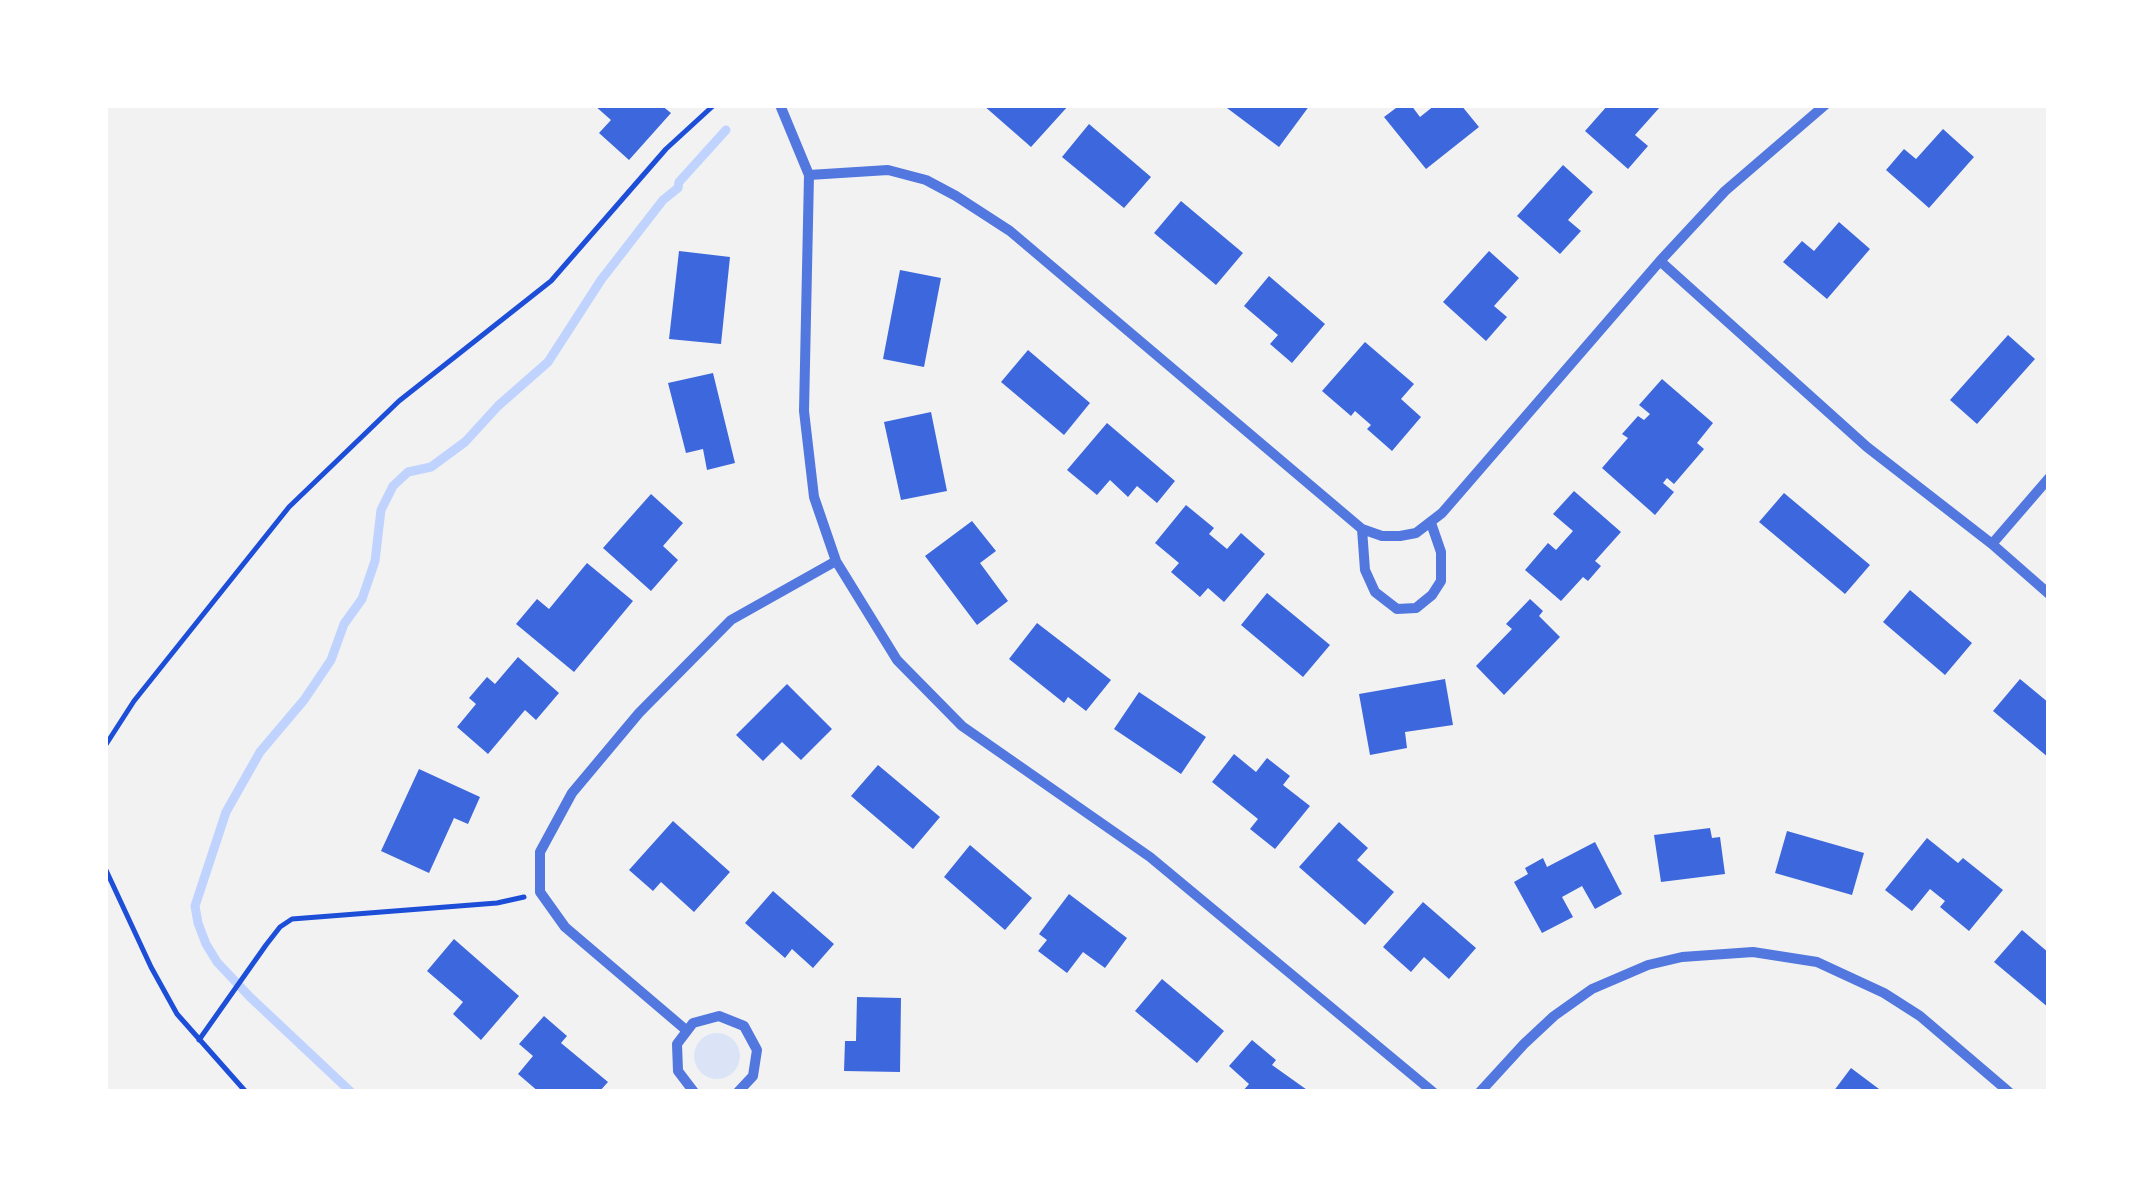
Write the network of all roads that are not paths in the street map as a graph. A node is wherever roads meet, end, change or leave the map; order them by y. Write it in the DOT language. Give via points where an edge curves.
graph roads {
  1 [pos="780,105"];
  2 [pos="1826,105"];
  3 [pos="810,175"];
  4 [pos="1660,261"];
  5 [pos="2049,478"];
  6 [pos="1431,523"];
  7 [pos="1362,529"];
  8 [pos="1992,544"];
  9 [pos="836,561"];
  10 [pos="2049,594"];
  11 [pos="686,1030"];
  12 [pos="694,1092"];
  13 [pos="738,1092"];
  14 [pos="1433,1092"];
  15 [pos="1480,1092"];
  16 [pos="2009,1092"];
  1 -- 3 [label="street"];
  2 -- 4 [label="street" via="1733,184"];
  3 -- 7 [label="street" via="888,170 926,180 1003,226"];
  3 -- 9 [label="street" via="804,411 814,496"];
  4 -- 6 [label="street"];
  4 -- 8 [label="street" via="1866,447"];
  5 -- 8 [label="street"];
  6 -- 7 [label="street" via="1400,536"];
  6 -- 7 [label="street" via="1441,581 1416,608 1397,609 1375,592 1365,570"];
  8 -- 10 [label="street"];
  9 -- 11 [label="street" via="731,620 639,712 572,793 540,852 540,892 565,926"];
  9 -- 14 [label="street" via="897,660 962,726 1150,857"];
  11 -- 12 [label="street" via="675,1058"];
  11 -- 13 [label="street" via="719,1016 744,1026 758,1064"];
  15 -- 16 [label="street" via="1554,1016 1592,989 1648,965 1712,952 1817,962 1884,993"];
}
